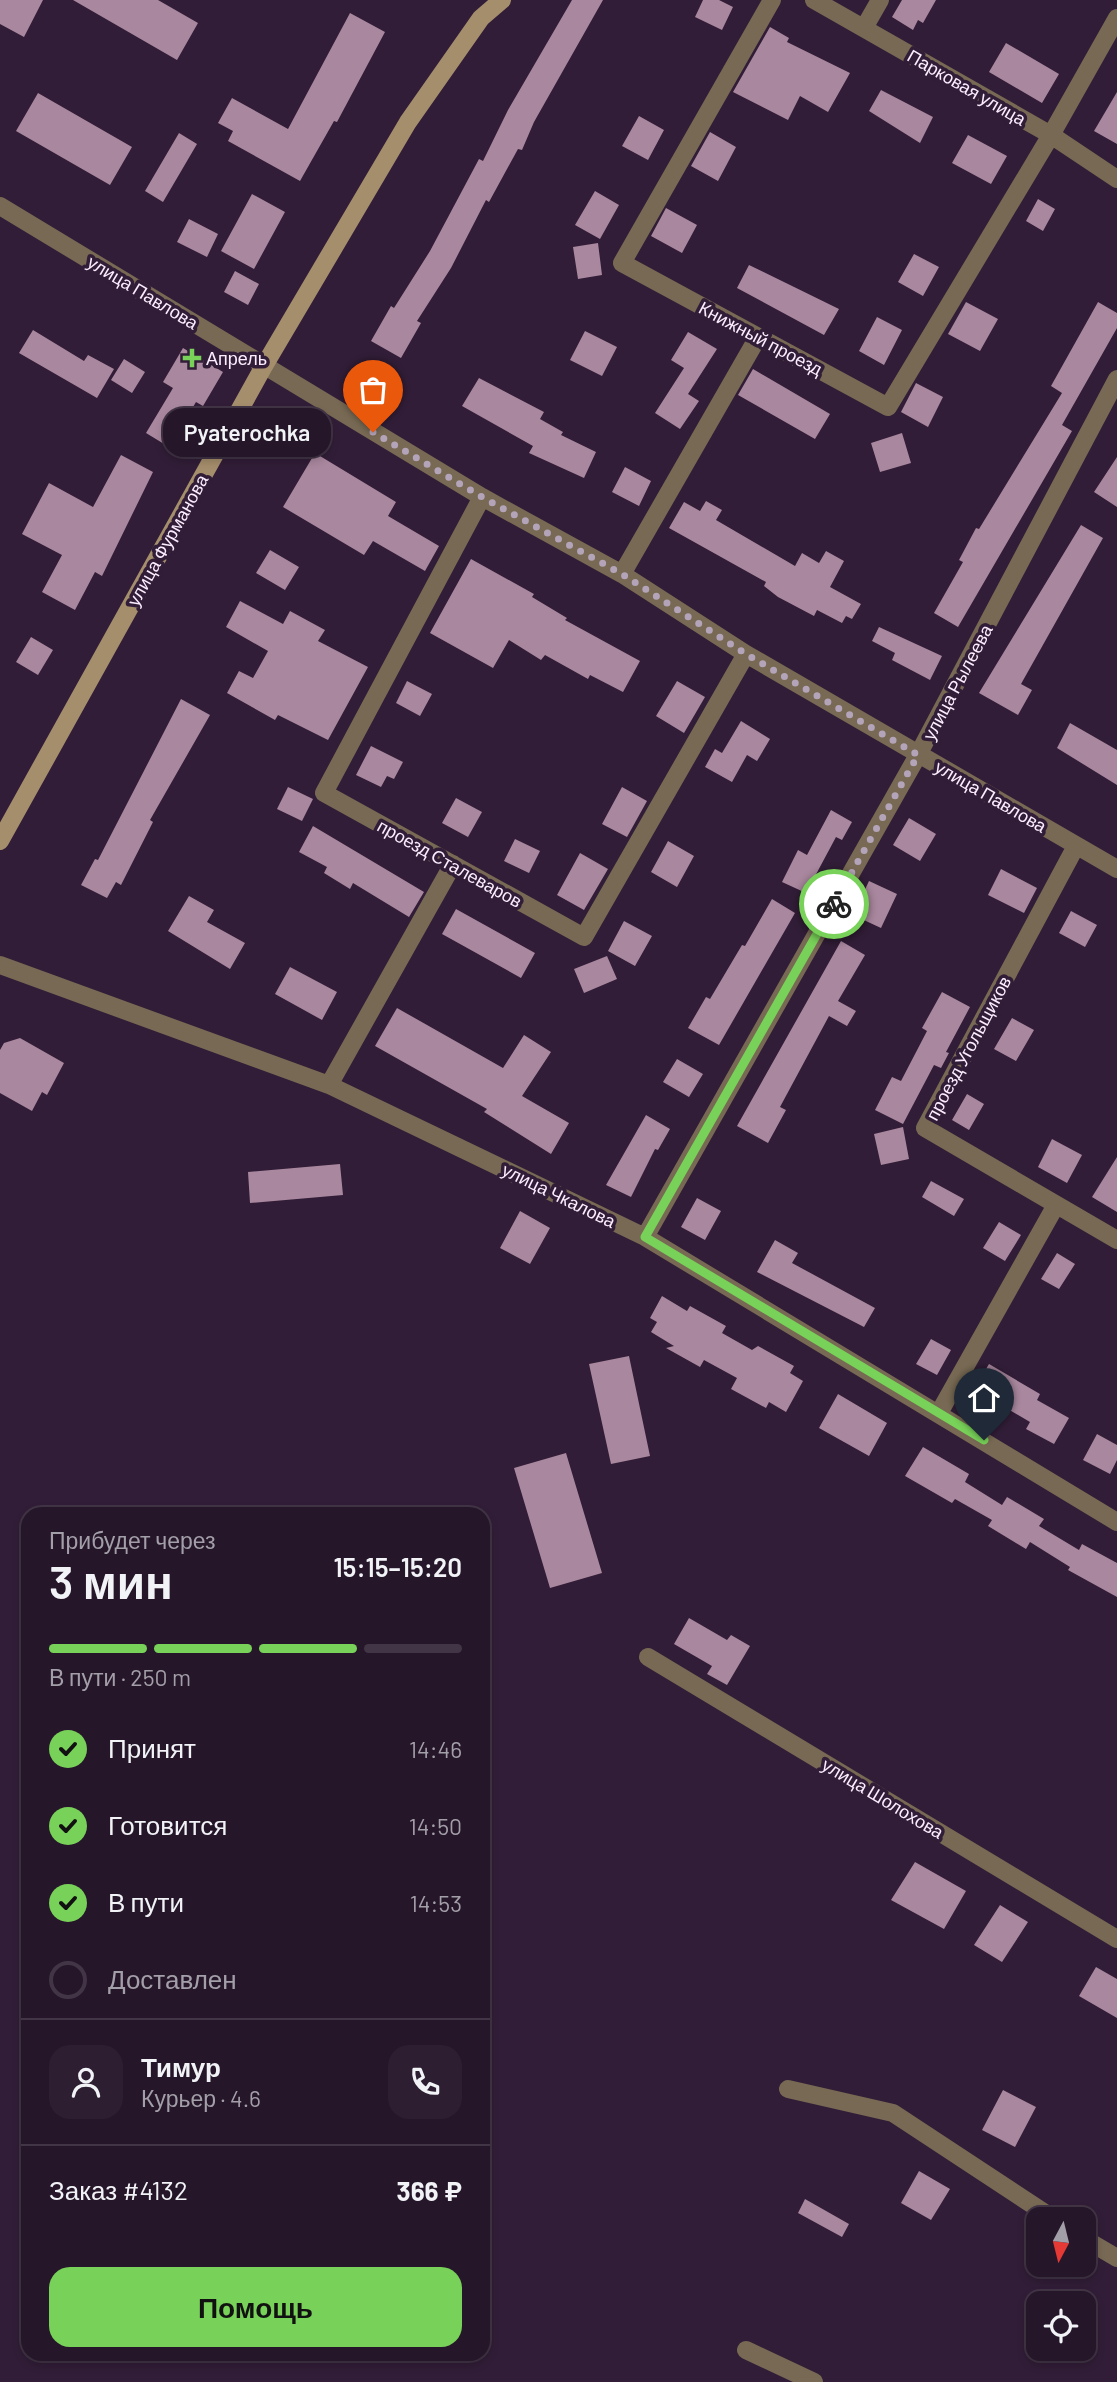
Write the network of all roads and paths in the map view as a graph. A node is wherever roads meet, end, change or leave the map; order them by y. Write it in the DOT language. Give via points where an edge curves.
graph roads {
  1 [pos="502,0"];
  2 [pos="772,0"];
  3 [pos="814,0"];
  4 [pos="880,0"];
  5 [pos="1117,18"];
  6 [pos="864,28"];
  7 [pos="1051,135"];
  8 [pos="1117,179"];
  9 [pos="0,206"];
  10 [pos="758,337"];
  11 [pos="264,366"];
  12 [pos="1117,379"];
  13 [pos="482,497"];
  14 [pos="622,574"];
  15 [pos="746,654"];
  16 [pos="918,755"];
  17 [pos="0,841"];
  18 [pos="1076,846"];
  19 [pos="453,864"];
  20 [pos="1117,869"];
  21 [pos="0,965"];
  22 [pos="330,1084"];
  23 [pos="1056,1205"];
  24 [pos="645,1237"];
  25 [pos="1117,1241"];
  26 [pos="939,1413"];
  27 [pos="1117,1522"];
  28 [pos="648,1657"];
  29 [pos="1117,1939"];
  30 [pos="788,2089"];
  31 [pos="1036,2207"];
  32 [pos="1096,2246"];
  33 [pos="1117,2258"];
  34 [pos="746,2350"];
  35 [pos="814,2382"];
  1 -- 11 [label="street, улица Фурманова" via="481,18 408,122"];
  2 -- 10 [label="street, Книжный проезд" via="622,263"];
  3 -- 6 [label="street, Парковая улица"];
  4 -- 6 [label="street"];
  5 -- 7 [label="street"];
  6 -- 7 [label="street, Парковая улица"];
  7 -- 8 [label="street, Парковая улица"];
  7 -- 10 [label="street, Книжный проезд" via="888,407"];
  9 -- 11 [label="street, улица Павлова"];
  10 -- 14 [label="street"];
  11 -- 13 [label="street, улица Павлова"];
  11 -- 17 [label="street, улица Фурманова"];
  12 -- 16 [label="street, улица Рылеева"];
  13 -- 14 [label="street, улица Павлова"];
  13 -- 19 [label="street, проезд Сталеваров" via="324,793"];
  14 -- 15 [label="street, улица Павлова"];
  15 -- 16 [label="street, улица Павлова"];
  15 -- 19 [label="street, проезд Сталеваров" via="584,937"];
  16 -- 18 [label="street, улица Павлова"];
  16 -- 24 [label="street, улица Рылеева"];
  18 -- 20 [label="street, улица Павлова"];
  18 -- 23 [label="street, проезд Угольщиков" via="925,1129"];
  19 -- 22 [label="street"];
  21 -- 22 [label="street, улица Чкалова"];
  22 -- 24 [label="street, улица Чкалова"];
  23 -- 25 [label="street, проезд Угольщиков"];
  23 -- 26 [label="street"];
  24 -- 26 [label="street, улица Чкалова"];
  26 -- 27 [label="street, улица Чкалова"];
  28 -- 29 [label="street, улица Шолохова"];
  30 -- 31 [label="street" via="893,2113"];
  32 -- 33 [label="street"];
  34 -- 35 [label="street"];
}
